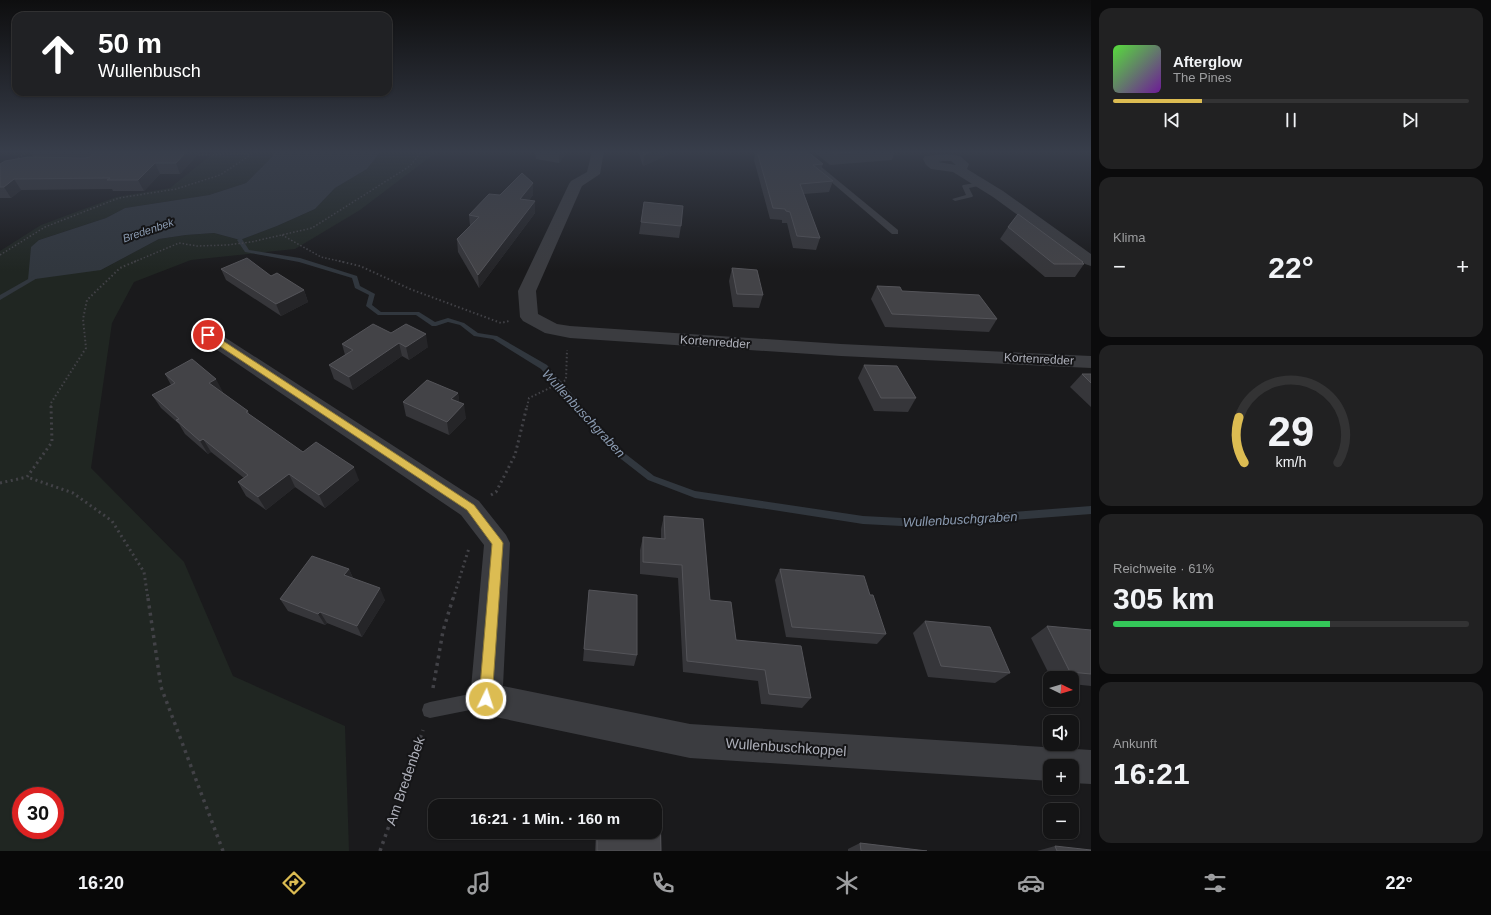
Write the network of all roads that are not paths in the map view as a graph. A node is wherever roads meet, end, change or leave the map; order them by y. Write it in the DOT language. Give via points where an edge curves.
graph roads {
  1 [pos="573,191"];
  2 [pos="845,191"];
  3 [pos="967,191"];
  4 [pos="992,191"];
  5 [pos="955,199"];
  6 [pos="895,232"];
  7 [pos="1091,261"];
  8 [pos="208,335"];
  9 [pos="1091,362"];
  10 [pos="486,699"];
  11 [pos="430,710"];
  12 [pos="1091,767"];
  1 -- 9 [label="street, Kortenredder" via="527,291 529,317 552,329 841,350"];
  2 -- 6 [label="lane"];
  3 -- 5 [label="lane" via="970,196"];
  4 -- 7 [label="street"];
  8 -- 10 [label="street" via="475,513 497,543"];
  10 -- 11 [label="lane"];
  10 -- 12 [label="street, Wullenbuschkoppel" via="690,741"];
}
